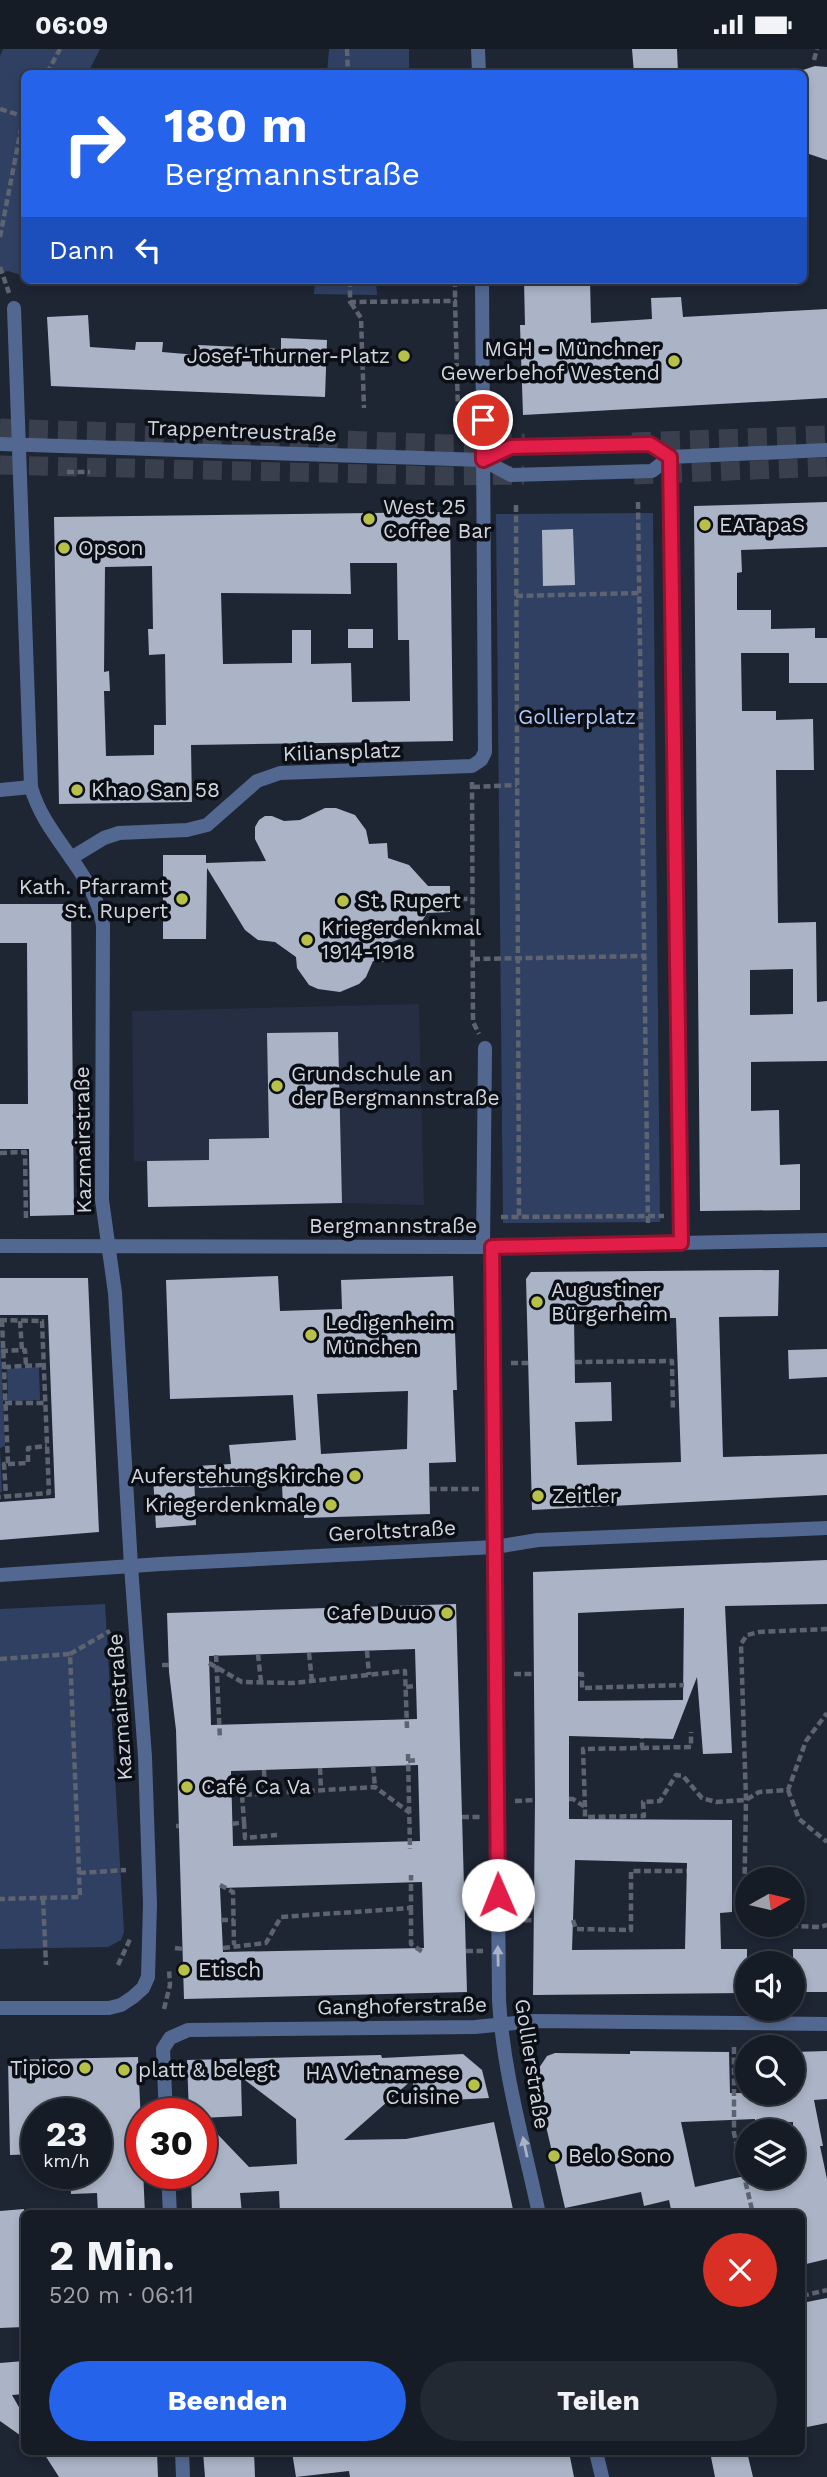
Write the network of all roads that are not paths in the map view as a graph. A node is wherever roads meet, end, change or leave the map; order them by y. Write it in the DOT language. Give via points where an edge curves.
graph roads {
  1 [pos="478,49"];
  2 [pos="479,70"];
  3 [pos="482,284"];
  4 [pos="14,308"];
  5 [pos="0,444"];
  6 [pos="19,444"];
  7 [pos="827,450"];
  8 [pos="670,457"];
  9 [pos="483,460"];
  10 [pos="31,787"];
  11 [pos="0,790"];
  12 [pos="71,858"];
  13 [pos="485,1048"];
  14 [pos="827,1240"];
  15 [pos="681,1243"];
  16 [pos="109,1245"];
  17 [pos="0,1246"];
  18 [pos="487,1247"];
  19 [pos="827,1528"];
  20 [pos="495,1547"];
  21 [pos="131,1566"];
  22 [pos="0,1575"];
  23 [pos="0,2008"];
  24 [pos="500,2024"];
  25 [pos="827,2024"];
  26 [pos="165,2098"];
  27 [pos="169,2189"];
  28 [pos="170,2210"];
  29 [pos="538,2210"];
  30 [pos="182,2455"];
  31 [pos="597,2455"];
  32 [pos="183,2477"];
  33 [pos="602,2477"];
  1 -- 2 [label="street"];
  3 -- 9 [label="street"];
  4 -- 6 [label="street, Kazmairstraße"];
  5 -- 6 [label="street, Trappentreustraße"];
  6 -- 9 [label="street, Trappentreustraße"];
  6 -- 10 [label="street, Kazmairstraße"];
  7 -- 8 [label="street, Trappentreustraße"];
  8 -- 9 [label="street, Trappentreustraße" via="650,444 511,447"];
  8 -- 9 [label="street, Trappentreustraße" via="652,471 512,475"];
  8 -- 15 [label="street"];
  9 -- 12 [label="street, Kiliansplatz" via="485,752 481,760 472,766 280,773 257,781 207,825 119,833"];
  10 -- 11 [label="street"];
  10 -- 12 [label="street, Kazmairstraße" via="39,810"];
  12 -- 16 [label="street, Kazmairstraße" via="91,887 103,925 102,1200"];
  13 -- 18 [label="street" via="483,1218"];
  14 -- 15 [label="street, Bergmannstraße"];
  15 -- 18 [label="street, Bergmannstraße"];
  16 -- 17 [label="street, Bergmannstraße"];
  16 -- 18 [label="street, Bergmannstraße"];
  16 -- 21 [label="street, Kazmairstraße"];
  18 -- 20 [label="street, Gollierstraße"];
  19 -- 20 [label="street, Geroltstraße" via="538,1540"];
  20 -- 21 [label="street, Geroltstraße"];
  24 -- 20 [label="street, Gollierstraße, one-way"];
  21 -- 22 [label="street, Geroltstraße"];
  21 -- 23 [label="street, Kazmairstraße" via="145,1757 148,1977 143,1988 109,2008"];
  24 -- 25 [label="street, Ganghoferstraße"];
  24 -- 26 [label="street, Ganghoferstraße" via="188,2030 170,2038 163,2049"];
  29 -- 24 [label="street, Gollierstraße, one-way"];
  27 -- 28 [label="street"];
  30 -- 32 [label="street"];
  31 -- 33 [label="street"];
}
